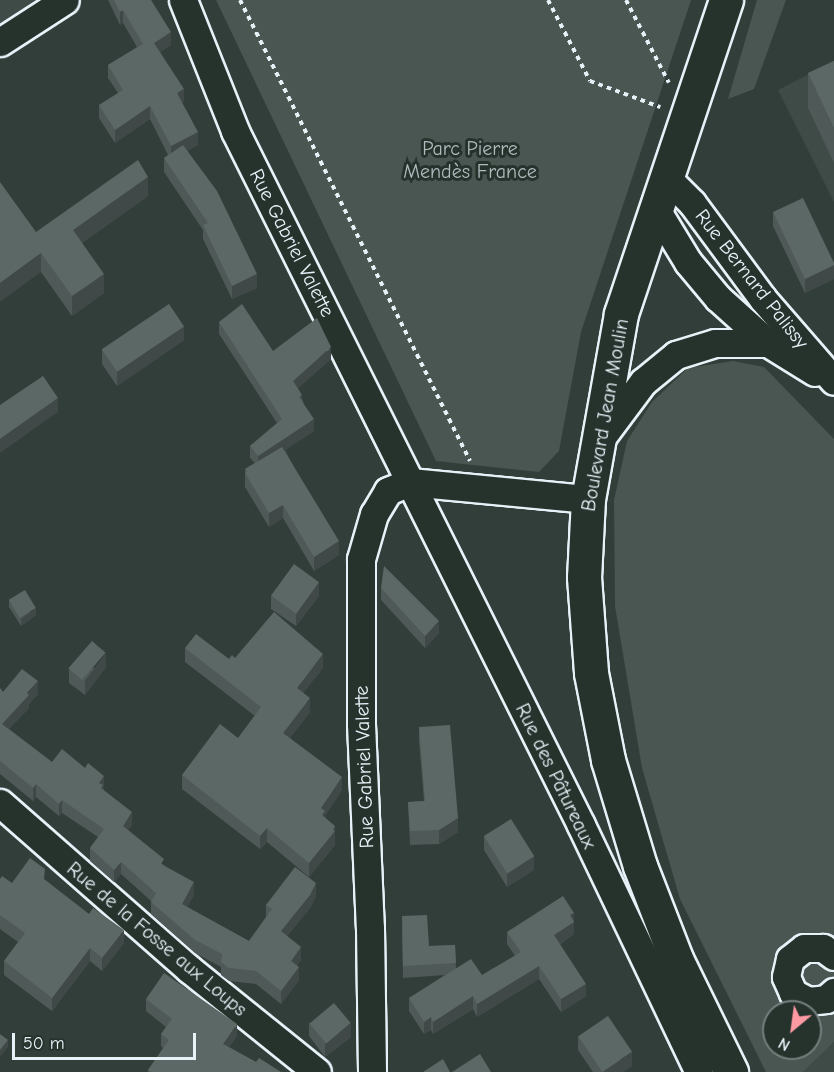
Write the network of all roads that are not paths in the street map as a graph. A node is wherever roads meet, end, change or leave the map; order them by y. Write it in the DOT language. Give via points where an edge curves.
graph roads {
  1 [pos="66,0"];
  2 [pos="183,0"];
  3 [pos="726,0"];
  4 [pos="0,42"];
  5 [pos="668,178"];
  6 [pos="657,211"];
  7 [pos="768,343"];
  8 [pos="834,381"];
  9 [pos="834,386"];
  10 [pos="596,444"];
  11 [pos="410,482"];
  12 [pos="588,499"];
  13 [pos="0,803"];
  14 [pos="834,956"];
  15 [pos="834,992"];
  16 [pos="317,1072"];
  17 [pos="372,1072"];
  18 [pos="699,1072"];
  19 [pos="731,1072"];
  1 -- 4 [label="street"];
  2 -- 11 [label="street, Rue Gabriel Valette" via="235,130"];
  3 -- 5 [label="main road, Boulevard Jean Moulin"];
  5 -- 6 [label="main road, Boulevard Jean Moulin"];
  5 -- 8 [label="street, Rue Bernard Palissy" via="692,203 763,299"];
  6 -- 7 [label="street, Rue Bernard Palissy" via="688,262 718,298"];
  6 -- 10 [label="main road, Boulevard Jean Moulin" via="621,314"];
  7 -- 9 [label="street, Rue Bernard Palissy"];
  7 -- 10 [label="street, Rue Bernard Palissy" via="715,344 676,355 643,382"];
  10 -- 12 [label="main road, Boulevard Jean Moulin"];
  11 -- 12 [label="street"];
  11 -- 17 [label="street, Rue Gabriel Valette" via="387,491 374,514 361,559 361,724"];
  11 -- 18 [label="street, Rue des Pâtureaux"];
  12 -- 19 [label="main road, Boulevard Jean Moulin" via="584,577 588,637 608,760 640,866 676,959"];
  13 -- 16 [label="street, Rue de la Fosse aux Loups" via="189,969"];
  14 -- 15 [label="street" via="823,948 804,948 790,959 786,977 793,993 808,1001 826,999"];
}
